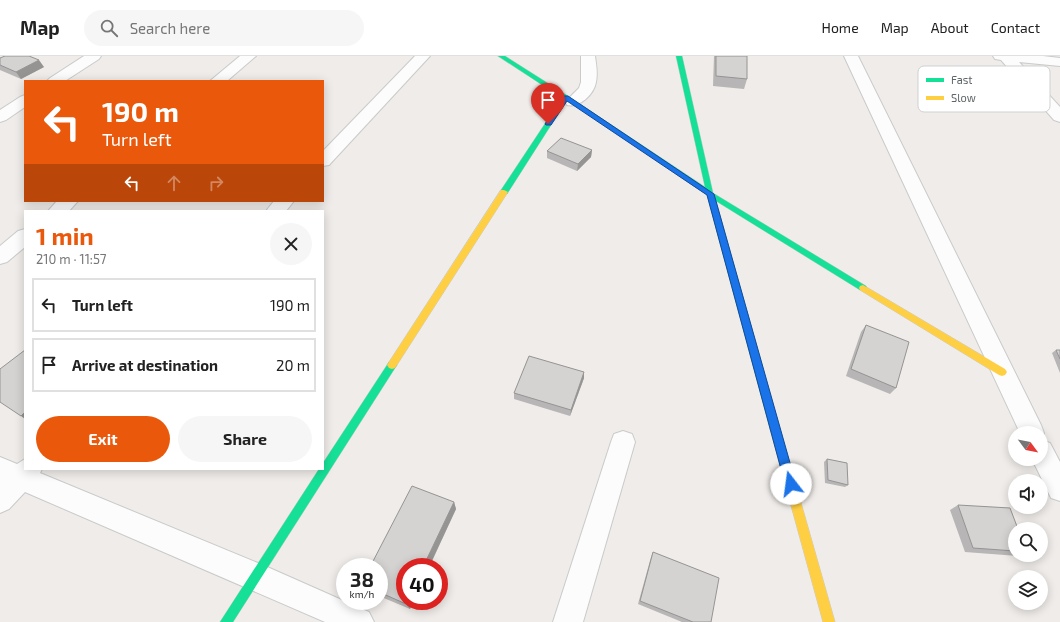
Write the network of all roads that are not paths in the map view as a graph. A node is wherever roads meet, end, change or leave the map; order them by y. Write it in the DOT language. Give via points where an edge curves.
graph roads {
  1 [pos="94,56"];
  2 [pos="249,56"];
  3 [pos="423,56"];
  4 [pos="501,56"];
  5 [pos="588,56"];
  6 [pos="679,56"];
  7 [pos="851,56"];
  8 [pos="1003,56"];
  9 [pos="1060,62"];
  10 [pos="1012,66"];
  11 [pos="57,80"];
  12 [pos="219,80"];
  13 [pos="570,100"];
  14 [pos="24,101"];
  15 [pos="1050,106"];
  16 [pos="0,116"];
  17 [pos="1060,117"];
  18 [pos="324,160"];
  19 [pos="710,194"];
  20 [pos="68,202"];
  21 [pos="284,202"];
  22 [pos="58,210"];
  23 [pos="276,210"];
  24 [pos="24,237"];
  25 [pos="0,257"];
  26 [pos="1002,372"];
  27 [pos="1029,426"];
  28 [pos="623,442"];
  29 [pos="1048,465"];
  30 [pos="16,472"];
  31 [pos="1060,489"];
  32 [pos="0,500"];
  33 [pos="255,576"];
  34 [pos="226,622"];
  35 [pos="360,622"];
  36 [pos="568,622"];
  37 [pos="829,622"];
  1 -- 11 [label="street"];
  2 -- 12 [label="street"];
  3 -- 18 [label="street"];
  4 -- 13 [label="street"];
  5 -- 13 [label="street" via="587,90"];
  6 -- 19 [label="street"];
  7 -- 26 [label="street"];
  8 -- 9 [label="street"];
  8 -- 10 [label="street"];
  13 -- 19 [label="street"];
  13 -- 33 [label="street"];
  14 -- 16 [label="street"];
  15 -- 17 [label="street"];
  19 -- 26 [label="street"];
  19 -- 37 [label="street"];
  20 -- 22 [label="street"];
  21 -- 23 [label="street"];
  24 -- 25 [label="street"];
  26 -- 27 [label="street"];
  28 -- 36 [label="street"];
  29 -- 31 [label="street"];
  30 -- 32 [label="street"];
  30 -- 33 [label="street"];
  33 -- 34 [label="street"];
  33 -- 35 [label="street"];
}
